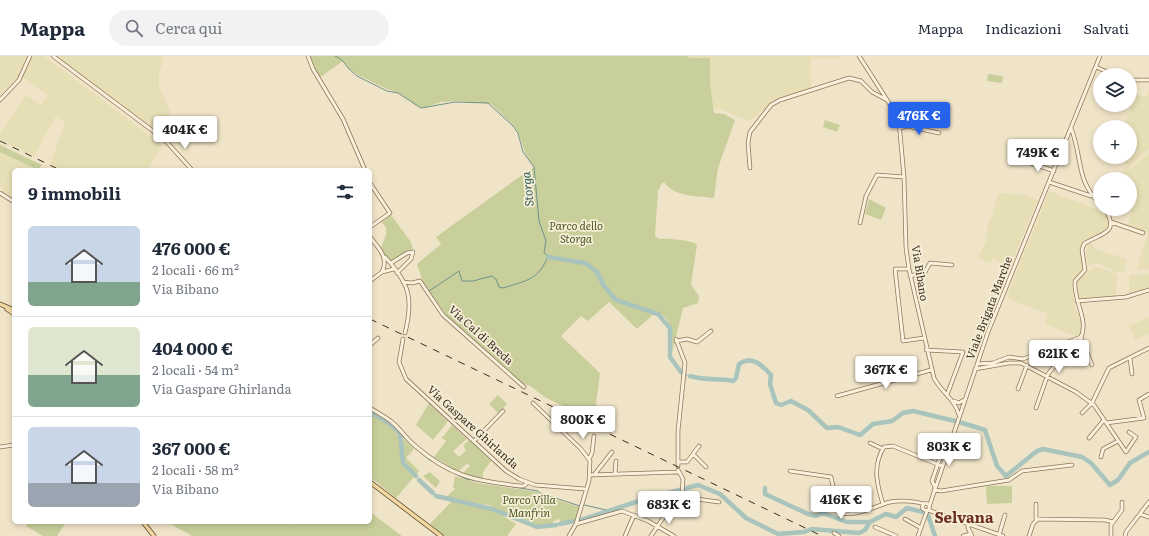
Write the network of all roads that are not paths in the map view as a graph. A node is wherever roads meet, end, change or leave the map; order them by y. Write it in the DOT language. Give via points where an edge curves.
graph roads {
  1 [pos="30,56"];
  2 [pos="53,56"];
  3 [pos="308,56"];
  4 [pos="859,56"];
  5 [pos="1100,56"];
  6 [pos="1096,67"];
  7 [pos="1137,80"];
  8 [pos="1149,80"];
  9 [pos="0,100"];
  10 [pos="888,100"];
  11 [pos="900,128"];
  12 [pos="1071,128"];
  13 [pos="939,133"];
  14 [pos="1026,161"];
  15 [pos="190,168"];
  16 [pos="363,168"];
  17 [pos="750,168"];
  18 [pos="1054,171"];
  19 [pos="904,177"];
  20 [pos="1050,182"];
  21 [pos="372,186"];
  22 [pos="0,192"];
  23 [pos="1091,196"];
  24 [pos="1093,197"];
  25 [pos="12,201"];
  26 [pos="1108,216"];
  27 [pos="1111,222"];
  28 [pos="860,223"];
  29 [pos="372,226"];
  30 [pos="1143,233"];
  31 [pos="372,240"];
  32 [pos="384,257"];
  33 [pos="390,264"];
  34 [pos="952,265"];
  35 [pos="394,269"];
  36 [pos="909,269"];
  37 [pos="382,272"];
  38 [pos="397,273"];
  39 [pos="910,276"];
  40 [pos="372,280"];
  41 [pos="403,282"];
  42 [pos="412,283"];
  43 [pos="1149,290"];
  44 [pos="407,291"];
  45 [pos="1077,301"];
  46 [pos="1,305"];
  47 [pos="12,310"];
  48 [pos="12,313"];
  49 [pos="711,332"];
  50 [pos="405,333"];
  51 [pos="1081,337"];
  52 [pos="378,338"];
  53 [pos="924,338"];
  54 [pos="403,339"];
  55 [pos="372,343"];
  56 [pos="1149,348"];
  57 [pos="926,350"];
  58 [pos="1130,358"];
  59 [pos="1023,359"];
  60 [pos="1020,363"];
  61 [pos="977,364"];
  62 [pos="1073,364"];
  63 [pos="1092,365"];
  64 [pos="1027,366"];
  65 [pos="931,370"];
  66 [pos="975,370"];
  67 [pos="1132,374"];
  68 [pos="1047,376"];
  69 [pos="524,387"];
  70 [pos="1018,388"];
  71 [pos="1149,394"];
  72 [pos="947,395"];
  73 [pos="837,396"];
  74 [pos="951,399"];
  75 [pos="964,400"];
  76 [pos="955,402"];
  77 [pos="533,403"];
  78 [pos="1092,403"];
  79 [pos="957,408"];
  80 [pos="1036,408"];
  81 [pos="372,409"];
  82 [pos="962,409"];
  83 [pos="503,411"];
  84 [pos="1082,413"];
  85 [pos="959,416"];
  86 [pos="1104,420"];
  87 [pos="1106,423"];
  88 [pos="1129,432"];
  89 [pos="594,436"];
  90 [pos="1089,438"];
  91 [pos="474,441"];
  92 [pos="1118,441"];
  93 [pos="950,443"];
  94 [pos="870,444"];
  95 [pos="12,445"];
  96 [pos="699,446"];
  97 [pos="0,447"];
  98 [pos="883,449"];
  99 [pos="612,452"];
  100 [pos="1126,452"];
  101 [pos="693,454"];
  102 [pos="1129,455"];
  103 [pos="1101,457"];
  104 [pos="589,459"];
  105 [pos="616,461"];
  106 [pos="937,464"];
  107 [pos="1072,465"];
  108 [pos="942,466"];
  109 [pos="678,467"];
  110 [pos="706,467"];
  111 [pos="790,471"];
  112 [pos="615,474"];
  113 [pos="592,475"];
  114 [pos="372,484"];
  115 [pos="527,484"];
  116 [pos="934,490"];
  117 [pos="585,491"];
  118 [pos="681,497"];
  119 [pos="719,502"];
  120 [pos="1122,502"];
  121 [pos="1149,502"];
  122 [pos="883,504"];
  123 [pos="1036,504"];
  124 [pos="927,508"];
  125 [pos="1140,514"];
  126 [pos="634,515"];
  127 [pos="1005,515"];
  128 [pos="1149,517"];
  129 [pos="905,519"];
  130 [pos="1036,520"];
  131 [pos="1113,522"];
  132 [pos="145,524"];
  133 [pos="576,524"];
  134 [pos="968,524"];
  135 [pos="657,526"];
  136 [pos="875,528"];
  137 [pos="921,528"];
  138 [pos="834,533"];
  139 [pos="999,534"];
  140 [pos="971,535"];
  141 [pos="154,536"];
  142 [pos="441,536"];
  143 [pos="569,536"];
  144 [pos="625,536"];
  145 [pos="651,536"];
  146 [pos="674,536"];
  147 [pos="839,536"];
  148 [pos="896,536"];
  149 [pos="918,536"];
  150 [pos="963,536"];
  151 [pos="1003,536"];
  152 [pos="1029,536"];
  153 [pos="1111,536"];
  154 [pos="1125,536"];
  1 -- 9 [label="street" via="19,80"];
  2 -- 15 [label="street" via="165,140"];
  3 -- 16 [label="street" via="343,119"];
  4 -- 10 [label="street, Via Bibano"];
  5 -- 6 [label="street, Viale Brigata Marche"];
  6 -- 12 [label="street, Viale Brigata Marche"];
  7 -- 8 [label="street"];
  10 -- 11 [label="street, Via Bibano"];
  10 -- 17 [label="street" via="872,92 861,81 849,78 777,101 760,117 750,132"];
  11 -- 13 [label="street" via="907,126"];
  11 -- 19 [label="street, Via Bibano"];
  12 -- 18 [label="street, Viale Brigata Marche"];
  12 -- 24 [label="street" via="1084,182"];
  14 -- 18 [label="street"];
  18 -- 20 [label="street, Viale Brigata Marche"];
  19 -- 28 [label="street" via="877,175 866,196"];
  19 -- 36 [label="street, Via Bibano"];
  20 -- 23 [label="street"];
  20 -- 61 [label="street, Viale Brigata Marche"];
  21 -- 29 [label="street" via="390,213"];
  22 -- 25 [label="street"];
  26 -- 27 [label="street"];
  27 -- 30 [label="street"];
  27 -- 45 [label="street" via="1104,235 1086,242 1083,246 1085,268 1075,281"];
  31 -- 32 [label="street"];
  32 -- 33 [label="street"];
  32 -- 37 [label="street" via="385,265"];
  33 -- 35 [label="street"];
  33 -- 38 [label="street" via="407,253 414,252 411,259"];
  34 -- 39 [label="street, Via Bibano" via="930,263 925,272"];
  35 -- 37 [label="street"];
  35 -- 38 [label="street"];
  36 -- 39 [label="street, Via Bibano"];
  36 -- 53 [label="street" via="895,269 903,341"];
  37 -- 40 [label="street"];
  38 -- 41 [label="street"];
  39 -- 53 [label="street, Via Bibano"];
  41 -- 42 [label="street, Via Cal di Breda"];
  41 -- 44 [label="street"];
  42 -- 44 [label="street"];
  42 -- 69 [label="street, Via Cal di Breda" via="420,281 443,315"];
  43 -- 45 [label="street" via="1126,297"];
  44 -- 50 [label="street" via="410,307"];
  45 -- 51 [label="street" via="1084,325"];
  46 -- 47 [label="main road"];
  46 -- 48 [label="main road"];
  49 -- 109 [label="street" via="698,342 676,340 685,364 678,431"];
  51 -- 59 [label="street"];
  51 -- 63 [label="street"];
  52 -- 55 [label="street"];
  53 -- 57 [label="street, Via Bibano"];
  54 -- 91 [label="street, Via Gaspare Ghirlanda" via="399,356 400,367 408,382"];
  56 -- 58 [label="street"];
  57 -- 65 [label="street, Via Bibano"];
  57 -- 72 [label="street" via="963,352"];
  58 -- 67 [label="street"];
  58 -- 78 [label="street" via="1109,368"];
  59 -- 60 [label="street"];
  59 -- 61 [label="street" via="1009,357 993,363"];
  60 -- 64 [label="street"];
  60 -- 66 [label="street"];
  61 -- 66 [label="street, Viale Brigata Marche"];
  62 -- 68 [label="street" via="1061,358"];
  64 -- 68 [label="street"];
  64 -- 70 [label="street"];
  65 -- 72 [label="street, Via Bibano" via="938,386"];
  65 -- 73 [label="street"];
  66 -- 75 [label="street, Viale Brigata Marche"];
  68 -- 78 [label="street"];
  68 -- 80 [label="street"];
  71 -- 87 [label="street" via="1139,400 1144,418"];
  72 -- 74 [label="street, Via Bibano"];
  74 -- 76 [label="street, Via Bibano"];
  74 -- 79 [label="street, Via Bibano"];
  75 -- 76 [label="street"];
  75 -- 82 [label="street, Viale Brigata Marche"];
  76 -- 82 [label="street, Via Bibano"];
  77 -- 104 [label="street"];
  78 -- 84 [label="street"];
  78 -- 86 [label="street"];
  79 -- 82 [label="street"];
  79 -- 85 [label="street, Via Bibano"];
  81 -- 115 [label="street" via="394,423 429,457 466,478 520,486"];
  82 -- 85 [label="street, Viale Brigata Marche"];
  83 -- 91 [label="street"];
  85 -- 93 [label="street, Viale Brigata Marche"];
  86 -- 87 [label="street"];
  86 -- 90 [label="street"];
  87 -- 92 [label="street"];
  88 -- 100 [label="street" via="1136,437"];
  89 -- 104 [label="street"];
  91 -- 115 [label="street, Via Gaspare Ghirlanda" via="510,474"];
  92 -- 100 [label="street"];
  92 -- 103 [label="street" via="1104,448"];
  93 -- 106 [label="street, Viale Brigata Marche" via="944,446"];
  93 -- 108 [label="street, Viale Brigata Marche"];
  94 -- 98 [label="street"];
  95 -- 97 [label="street"];
  96 -- 101 [label="street"];
  98 -- 106 [label="street" via="888,445 893,446"];
  98 -- 122 [label="street" via="876,475"];
  99 -- 113 [label="street"];
  100 -- 102 [label="street"];
  101 -- 109 [label="street" via="687,462"];
  101 -- 110 [label="street"];
  104 -- 113 [label="street"];
  105 -- 112 [label="street"];
  106 -- 108 [label="street"];
  106 -- 116 [label="street, Viale Brigata Marche" via="932,481"];
  107 -- 116 [label="street" via="1022,471 1009,480"];
  108 -- 116 [label="street, Viale Brigata Marche"];
  109 -- 112 [label="street"];
  109 -- 118 [label="street" via="682,478"];
  111 -- 122 [label="street" via="831,477 840,512 853,514"];
  112 -- 113 [label="street"];
  113 -- 117 [label="street"];
  114 -- 142 [label="main road"];
  115 -- 117 [label="street, Via Gaspare Ghirlanda"];
  116 -- 124 [label="street, Viale Brigata Marche"];
  117 -- 133 [label="street"];
  118 -- 119 [label="street"];
  118 -- 135 [label="street" via="672,504"];
  120 -- 131 [label="street" via="1122,510"];
  121 -- 125 [label="street"];
  122 -- 124 [label="street" via="893,501 919,502"];
  123 -- 130 [label="street"];
  124 -- 134 [label="street"];
  124 -- 137 [label="street, Viale Brigata Marche"];
  125 -- 128 [label="street"];
  125 -- 154 [label="street"];
  126 -- 133 [label="street" via="618,512"];
  126 -- 135 [label="street"];
  126 -- 144 [label="street"];
  127 -- 139 [label="street"];
  129 -- 137 [label="street"];
  130 -- 131 [label="street"];
  130 -- 152 [label="street"];
  131 -- 153 [label="street"];
  132 -- 141 [label="main road"];
  133 -- 143 [label="street"];
  134 -- 139 [label="street"];
  134 -- 140 [label="street"];
  135 -- 145 [label="street"];
  135 -- 146 [label="street"];
  136 -- 148 [label="street"];
  137 -- 149 [label="street, Viale Brigata Marche"];
  138 -- 147 [label="street"];
  139 -- 151 [label="street"];
  140 -- 150 [label="street"];
}
